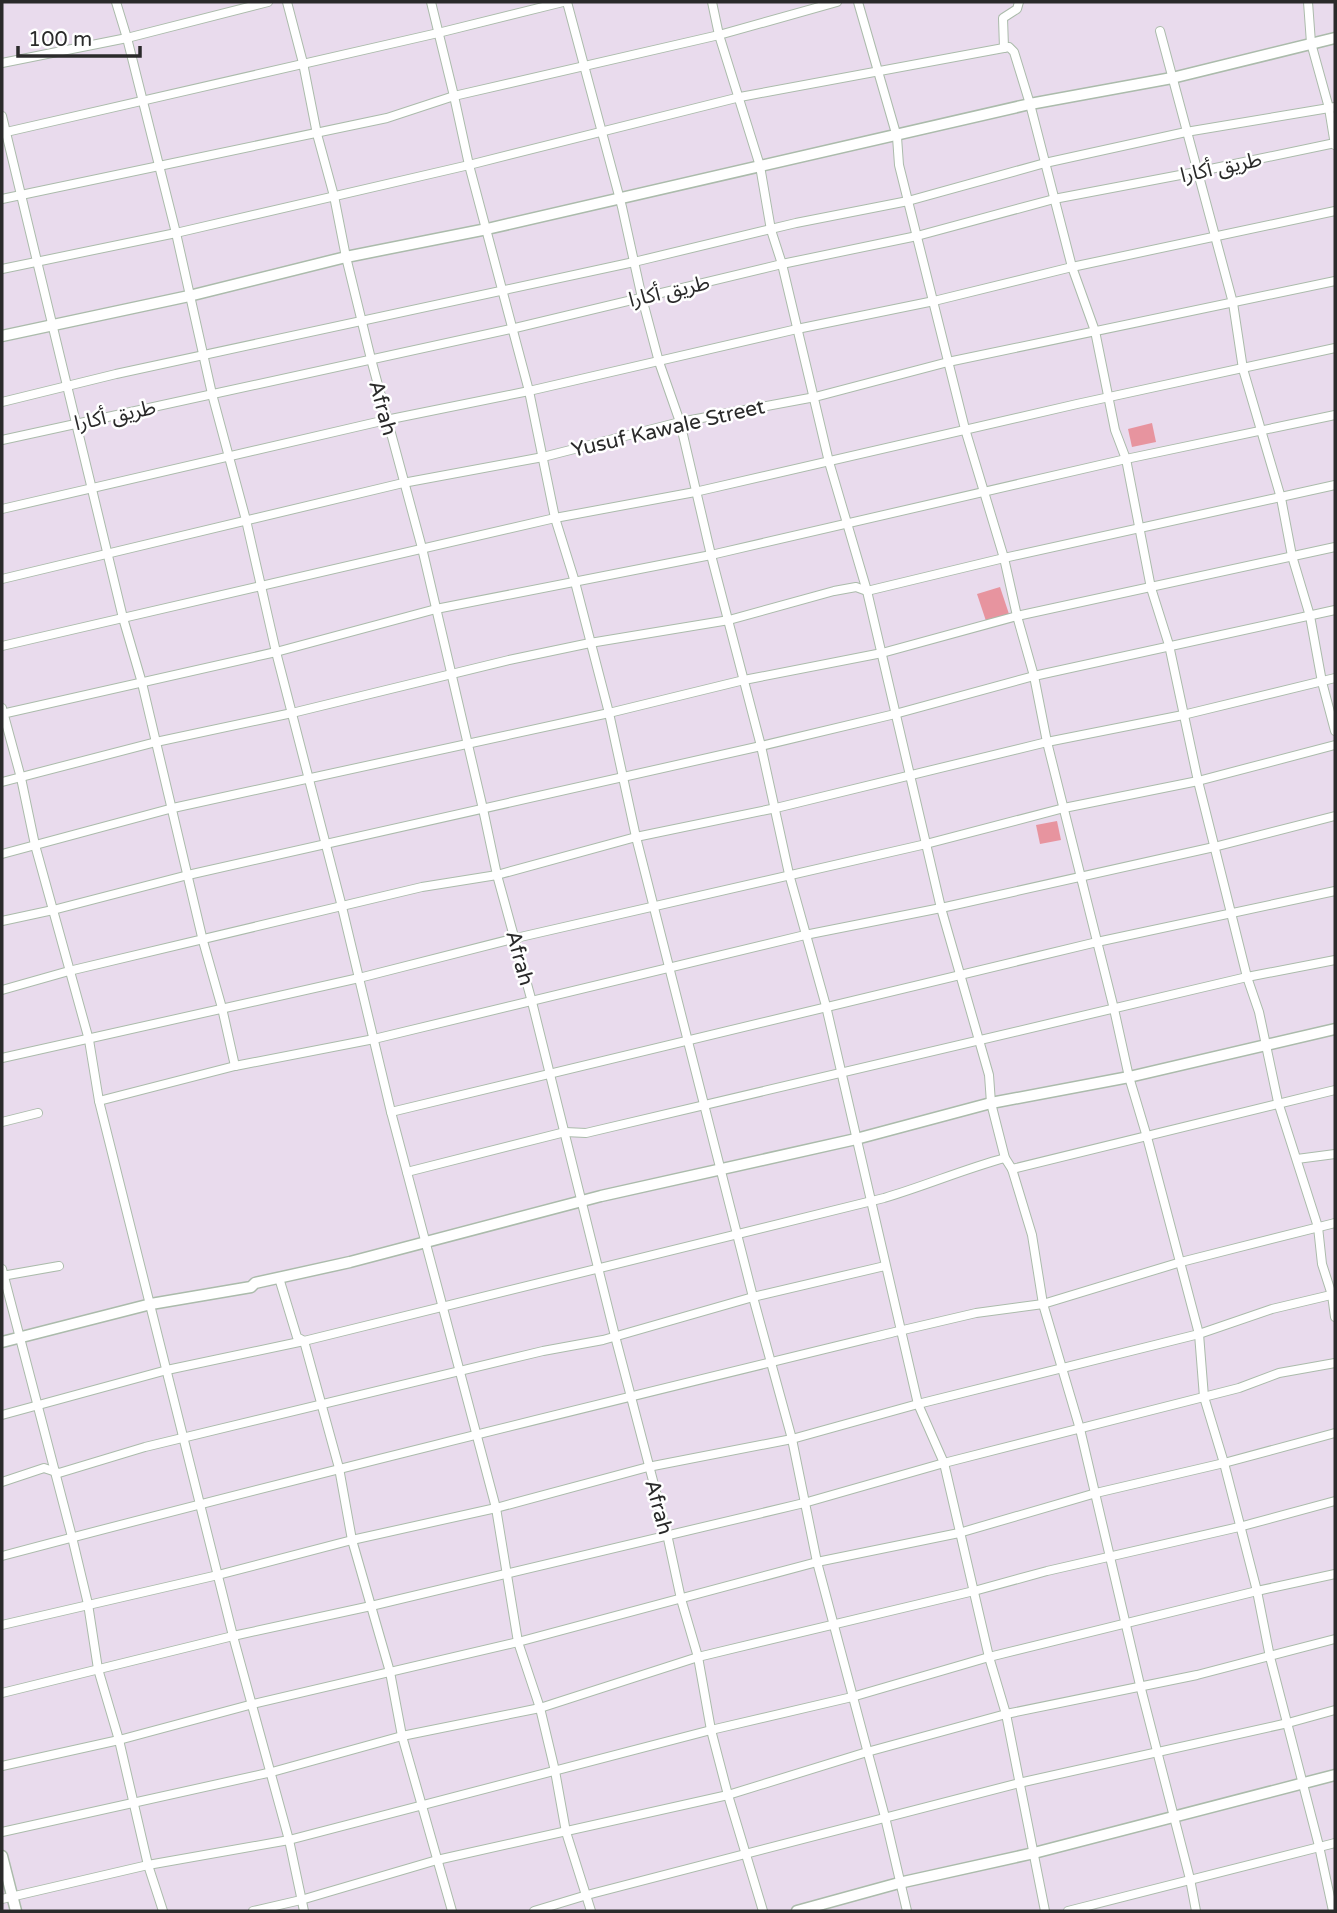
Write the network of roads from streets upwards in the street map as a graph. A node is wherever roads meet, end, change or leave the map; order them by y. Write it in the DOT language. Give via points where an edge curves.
graph roads {
  1 [pos="116,2"];
  2 [pos="268,2"];
  3 [pos="287,2"];
  4 [pos="430,2"];
  5 [pos="565,2"];
  6 [pos="712,2"];
  7 [pos="837,2"];
  8 [pos="858,2"];
  9 [pos="1019,2"];
  10 [pos="1308,2"];
  11 [pos="1160,31"];
  12 [pos="438,33"];
  13 [pos="719,35"];
  14 [pos="127,38"];
  15 [pos="1335,38"];
  16 [pos="1311,43"];
  17 [pos="1004,48"];
  18 [pos="2,63"];
  19 [pos="303,63"];
  20 [pos="584,65"];
  21 [pos="876,72"];
  22 [pos="1172,78"];
  23 [pos="454,96"];
  24 [pos="740,97"];
  25 [pos="143,101"];
  26 [pos="1030,104"];
  27 [pos="1332,107"];
  28 [pos="2,116"];
  29 [pos="4,132"];
  30 [pos="602,132"];
  31 [pos="1186,132"];
  32 [pos="317,134"];
  33 [pos="897,136"];
  34 [pos="1335,144"];
  35 [pos="1045,163"];
  36 [pos="468,165"];
  37 [pos="760,166"];
  38 [pos="159,167"];
  39 [pos="1196,173"];
  40 [pos="22,195"];
  41 [pos="334,195"];
  42 [pos="2,199"];
  43 [pos="619,199"];
  44 [pos="1054,199"];
  45 [pos="908,201"];
  46 [pos="1335,211"];
  47 [pos="487,229"];
  48 [pos="771,230"];
  49 [pos="176,233"];
  50 [pos="917,236"];
  51 [pos="1215,238"];
  52 [pos="346,257"];
  53 [pos="36,262"];
  54 [pos="634,262"];
  55 [pos="782,264"];
  56 [pos="1072,267"];
  57 [pos="2,269"];
  58 [pos="1335,281"];
  59 [pos="501,290"];
  60 [pos="189,296"];
  61 [pos="642,298"];
  62 [pos="934,301"];
  63 [pos="1233,303"];
  64 [pos="363,322"];
  65 [pos="51,325"];
  66 [pos="511,329"];
  67 [pos="797,329"];
  68 [pos="1095,331"];
  69 [pos="2,336"];
  70 [pos="1335,348"];
  71 [pos="205,357"];
  72 [pos="371,359"];
  73 [pos="659,362"];
  74 [pos="948,362"];
  75 [pos="1243,369"];
  76 [pos="69,386"];
  77 [pos="529,391"];
  78 [pos="212,394"];
  79 [pos="815,397"];
  80 [pos="1109,397"];
  81 [pos="2,402"];
  82 [pos="1335,415"];
  83 [pos="386,420"];
  84 [pos="680,422"];
  85 [pos="76,424"];
  86 [pos="965,429"];
  87 [pos="1262,430"];
  88 [pos="2,440"];
  89 [pos="229,457"];
  90 [pos="543,457"];
  91 [pos="1126,459"];
  92 [pos="830,461"];
  93 [pos="403,483"];
  94 [pos="1335,485"];
  95 [pos="92,487"];
  96 [pos="695,492"];
  97 [pos="985,493"];
  98 [pos="1281,498"];
  99 [pos="2,509"];
  100 [pos="555,518"];
  101 [pos="246,520"];
  102 [pos="849,524"];
  103 [pos="1140,527"];
  104 [pos="1335,547"];
  105 [pos="422,548"];
  106 [pos="107,553"];
  107 [pos="710,555"];
  108 [pos="1292,556"];
  109 [pos="1004,558"];
  110 [pos="2,579"];
  111 [pos="575,583"];
  112 [pos="261,587"];
  113 [pos="1151,588"];
  114 [pos="867,592"];
  115 [pos="436,609"];
  116 [pos="1335,610"];
  117 [pos="1017,616"];
  118 [pos="1310,616"];
  119 [pos="123,618"];
  120 [pos="729,620"];
  121 [pos="590,643"];
  122 [pos="1169,645"];
  123 [pos="2,646"];
  124 [pos="276,652"];
  125 [pos="882,653"];
  126 [pos="452,675"];
  127 [pos="1034,676"];
  128 [pos="1335,678"];
  129 [pos="744,680"];
  130 [pos="1322,682"];
  131 [pos="142,683"];
  132 [pos="2,712"];
  133 [pos="292,713"];
  134 [pos="609,713"];
  135 [pos="895,713"];
  136 [pos="1183,715"];
  137 [pos="1335,730"];
  138 [pos="156,742"];
  139 [pos="1047,742"];
  140 [pos="467,744"];
  141 [pos="1335,745"];
  142 [pos="761,746"];
  143 [pos="911,776"];
  144 [pos="623,777"];
  145 [pos="20,778"];
  146 [pos="310,780"];
  147 [pos="1198,781"];
  148 [pos="2,782"];
  149 [pos="173,808"];
  150 [pos="776,808"];
  151 [pos="1064,808"];
  152 [pos="483,809"];
  153 [pos="1335,816"];
  154 [pos="636,837"];
  155 [pos="926,844"];
  156 [pos="35,845"];
  157 [pos="324,845"];
  158 [pos="1214,847"];
  159 [pos="2,854"];
  160 [pos="789,874"];
  161 [pos="188,875"];
  162 [pos="496,875"];
  163 [pos="1081,877"];
  164 [pos="1335,891"];
  165 [pos="653,906"];
  166 [pos="342,907"];
  167 [pos="941,908"];
  168 [pos="53,911"];
  169 [pos="1230,913"];
  170 [pos="2,921"];
  171 [pos="805,935"];
  172 [pos="516,937"];
  173 [pos="203,941"];
  174 [pos="1097,942"];
  175 [pos="1335,960"];
  176 [pos="669,968"];
  177 [pos="69,971"];
  178 [pos="961,975"];
  179 [pos="1247,977"];
  180 [pos="359,978"];
  181 [pos="2,990"];
  182 [pos="532,1002"];
  183 [pos="825,1006"];
  184 [pos="222,1008"];
  185 [pos="1114,1009"];
  186 [pos="1335,1029"];
  187 [pos="374,1039"];
  188 [pos="687,1039"];
  189 [pos="89,1040"];
  190 [pos="978,1041"];
  191 [pos="1267,1046"];
  192 [pos="2,1058"];
  193 [pos="234,1066"];
  194 [pos="840,1072"];
  195 [pos="550,1074"];
  196 [pos="1129,1077"];
  197 [pos="1335,1090"];
  198 [pos="99,1101"];
  199 [pos="991,1102"];
  200 [pos="1278,1102"];
  201 [pos="704,1104"];
  202 [pos="391,1112"];
  203 [pos="38,1113"];
  204 [pos="2,1122"];
  205 [pos="565,1132"];
  206 [pos="1147,1137"];
  207 [pos="856,1139"];
  208 [pos="1335,1154"];
  209 [pos="1005,1158"];
  210 [pos="1297,1159"];
  211 [pos="720,1169"];
  212 [pos="1013,1170"];
  213 [pos="407,1172"];
  214 [pos="582,1201"];
  215 [pos="870,1201"];
  216 [pos="1335,1223"];
  217 [pos="1318,1227"];
  218 [pos="737,1233"];
  219 [pos="425,1242"];
  220 [pos="1181,1262"];
  221 [pos="59,1266"];
  222 [pos="885,1266"];
  223 [pos="598,1268"];
  224 [pos="2,1273"];
  225 [pos="279,1278"];
  226 [pos="1334,1295"];
  227 [pos="752,1297"];
  228 [pos="151,1304"];
  229 [pos="1043,1304"];
  230 [pos="442,1307"];
  231 [pos="1335,1317"];
  232 [pos="899,1331"];
  233 [pos="1199,1334"];
  234 [pos="615,1336"];
  235 [pos="20,1338"];
  236 [pos="304,1341"];
  237 [pos="2,1342"];
  238 [pos="771,1362"];
  239 [pos="1335,1363"];
  240 [pos="1063,1368"];
  241 [pos="167,1370"];
  242 [pos="460,1371"];
  243 [pos="1204,1397"];
  244 [pos="631,1398"];
  245 [pos="918,1404"];
  246 [pos="36,1406"];
  247 [pos="321,1406"];
  248 [pos="2,1415"];
  249 [pos="1080,1429"];
  250 [pos="1335,1433"];
  251 [pos="476,1435"];
  252 [pos="184,1438"];
  253 [pos="792,1440"];
  254 [pos="1224,1463"];
  255 [pos="944,1464"];
  256 [pos="648,1467"];
  257 [pos="340,1468"];
  258 [pos="53,1471"];
  259 [pos="2,1482"];
  260 [pos="1096,1493"];
  261 [pos="1335,1502"];
  262 [pos="804,1503"];
  263 [pos="201,1506"];
  264 [pos="496,1508"];
  265 [pos="1239,1527"];
  266 [pos="959,1533"];
  267 [pos="667,1534"];
  268 [pos="72,1537"];
  269 [pos="352,1540"];
  270 [pos="2,1556"];
  271 [pos="1111,1558"];
  272 [pos="817,1562"];
  273 [pos="508,1572"];
  274 [pos="1335,1574"];
  275 [pos="218,1575"];
  276 [pos="974,1591"];
  277 [pos="1257,1591"];
  278 [pos="681,1599"];
  279 [pos="88,1604"];
  280 [pos="371,1606"];
  281 [pos="833,1624"];
  282 [pos="1125,1624"];
  283 [pos="2,1625"];
  284 [pos="233,1636"];
  285 [pos="1335,1639"];
  286 [pos="519,1642"];
  287 [pos="698,1657"];
  288 [pos="989,1657"];
  289 [pos="1270,1657"];
  290 [pos="97,1669"];
  291 [pos="390,1672"];
  292 [pos="1140,1685"];
  293 [pos="2,1693"];
  294 [pos="852,1697"];
  295 [pos="253,1703"];
  296 [pos="540,1708"];
  297 [pos="1335,1710"];
  298 [pos="1006,1714"];
  299 [pos="1287,1723"];
  300 [pos="711,1730"];
  301 [pos="402,1736"];
  302 [pos="119,1740"];
  303 [pos="867,1752"];
  304 [pos="1158,1753"];
  305 [pos="2,1766"];
  306 [pos="555,1771"];
  307 [pos="272,1772"];
  308 [pos="1335,1775"];
  309 [pos="1020,1783"];
  310 [pos="1303,1783"];
  311 [pos="728,1795"];
  312 [pos="134,1804"];
  313 [pos="421,1805"];
  314 [pos="1173,1816"];
  315 [pos="885,1817"];
  316 [pos="2,1832"];
  317 [pos="566,1832"];
  318 [pos="289,1840"];
  319 [pos="1335,1843"];
  320 [pos="1320,1846"];
  321 [pos="1034,1853"];
  322 [pos="746,1854"];
  323 [pos="2,1856"];
  324 [pos="438,1860"];
  325 [pos="148,1865"];
  326 [pos="1190,1880"];
  327 [pos="900,1884"];
  328 [pos="587,1895"];
  329 [pos="7,1898"];
  330 [pos="301,1900"];
  331 [pos="16,1911"];
  332 [pos="163,1911"];
  333 [pos="253,1911"];
  334 [pos="304,1911"];
  335 [pos="452,1911"];
  336 [pos="534,1911"];
  337 [pos="591,1911"];
  338 [pos="763,1911"];
  339 [pos="797,1911"];
  340 [pos="907,1911"];
  341 [pos="1045,1911"];
  342 [pos="1068,1911"];
  343 [pos="1196,1911"];
  344 [pos="1333,1911"];
  1 -- 14 [label="street"];
  2 -- 14 [label="street"];
  3 -- 19 [label="street, Afrah"];
  4 -- 12 [label="street"];
  5 -- 12 [label="street"];
  5 -- 20 [label="street"];
  6 -- 13 [label="street"];
  7 -- 13 [label="street"];
  8 -- 21 [label="street"];
  9 -- 17 [label="street" via="1017,9 1003,18"];
  10 -- 16 [label="street"];
  11 -- 22 [label="street"];
  12 -- 19 [label="street"];
  12 -- 23 [label="street"];
  13 -- 20 [label="street"];
  13 -- 24 [label="street"];
  14 -- 18 [label="street"];
  14 -- 25 [label="street"];
  15 -- 16 [label="street"];
  16 -- 22 [label="street"];
  16 -- 27 [label="street"];
  17 -- 21 [label="street"];
  17 -- 26 [label="street" via="1014,52"];
  19 -- 25 [label="street"];
  19 -- 32 [label="street, Afrah"];
  20 -- 23 [label="street"];
  20 -- 30 [label="street"];
  21 -- 24 [label="street"];
  21 -- 33 [label="street"];
  22 -- 26 [label="street"];
  22 -- 31 [label="street"];
  23 -- 32 [label="street"];
  23 -- 36 [label="street"];
  24 -- 30 [label="street"];
  24 -- 37 [label="street"];
  25 -- 29 [label="street"];
  25 -- 38 [label="street"];
  26 -- 33 [label="street"];
  26 -- 35 [label="street"];
  27 -- 31 [label="street"];
  27 -- 34 [label="street"];
  28 -- 29 [label="street"];
  29 -- 40 [label="street"];
  30 -- 36 [label="street"];
  30 -- 43 [label="street"];
  31 -- 35 [label="street"];
  31 -- 39 [label="street"];
  32 -- 38 [label="street"];
  32 -- 41 [label="street, Afrah"];
  33 -- 37 [label="street"];
  33 -- 45 [label="street"];
  34 -- 39 [label="street, طريق أكارا"];
  35 -- 44 [label="street"];
  35 -- 45 [label="street"];
  36 -- 41 [label="street"];
  36 -- 47 [label="street"];
  37 -- 43 [label="street"];
  37 -- 48 [label="street"];
  38 -- 40 [label="street"];
  38 -- 49 [label="street"];
  39 -- 44 [label="street, طريق أكارا"];
  39 -- 51 [label="street"];
  40 -- 42 [label="street"];
  40 -- 53 [label="street"];
  41 -- 49 [label="street"];
  41 -- 52 [label="street, Afrah"];
  43 -- 47 [label="street"];
  43 -- 54 [label="street"];
  44 -- 50 [label="street, طريق أكارا"];
  44 -- 56 [label="street"];
  45 -- 48 [label="street"];
  45 -- 50 [label="street"];
  46 -- 51 [label="street"];
  47 -- 52 [label="street"];
  47 -- 59 [label="street"];
  48 -- 54 [label="street"];
  48 -- 55 [label="street"];
  49 -- 53 [label="street"];
  49 -- 60 [label="street"];
  50 -- 55 [label="street, طريق أكارا"];
  50 -- 62 [label="street"];
  51 -- 56 [label="street"];
  51 -- 63 [label="street"];
  52 -- 60 [label="street"];
  52 -- 64 [label="street, Afrah"];
  53 -- 57 [label="street"];
  53 -- 65 [label="street"];
  54 -- 59 [label="street"];
  54 -- 61 [label="street"];
  55 -- 61 [label="street, طريق أكارا"];
  55 -- 67 [label="street"];
  56 -- 62 [label="street"];
  56 -- 68 [label="street"];
  58 -- 63 [label="street, Yusuf Kawale Street"];
  59 -- 64 [label="street"];
  59 -- 66 [label="street"];
  60 -- 65 [label="street"];
  60 -- 71 [label="street"];
  61 -- 66 [label="street, طريق أكارا"];
  61 -- 73 [label="street"];
  62 -- 67 [label="street"];
  62 -- 74 [label="street"];
  63 -- 68 [label="street, Yusuf Kawale Street"];
  63 -- 75 [label="street"];
  64 -- 71 [label="street"];
  64 -- 72 [label="street, Afrah"];
  65 -- 69 [label="street"];
  65 -- 76 [label="street"];
  66 -- 72 [label="street, طريق أكارا"];
  66 -- 77 [label="street"];
  67 -- 73 [label="street"];
  67 -- 79 [label="street"];
  68 -- 74 [label="street, Yusuf Kawale Street"];
  68 -- 80 [label="street"];
  70 -- 75 [label="street"];
  71 -- 76 [label="street"];
  71 -- 78 [label="street"];
  72 -- 78 [label="street, طريق أكارا"];
  72 -- 83 [label="street, Afrah"];
  73 -- 77 [label="street"];
  73 -- 84 [label="street"];
  74 -- 79 [label="street, Yusuf Kawale Street"];
  74 -- 86 [label="street"];
  75 -- 80 [label="street"];
  75 -- 87 [label="street"];
  76 -- 81 [label="street"];
  76 -- 85 [label="street"];
  77 -- 83 [label="street"];
  77 -- 90 [label="street"];
  78 -- 85 [label="street, طريق أكارا"];
  78 -- 89 [label="street"];
  79 -- 84 [label="street, Yusuf Kawale Street"];
  79 -- 92 [label="street"];
  80 -- 86 [label="street"];
  80 -- 91 [label="street"];
  82 -- 87 [label="street"];
  83 -- 89 [label="street"];
  83 -- 93 [label="street, Afrah"];
  84 -- 90 [label="street, Yusuf Kawale Street"];
  84 -- 96 [label="street"];
  85 -- 88 [label="street, طريق أكارا"];
  85 -- 95 [label="street"];
  86 -- 92 [label="street"];
  86 -- 97 [label="street"];
  87 -- 91 [label="street"];
  87 -- 98 [label="street"];
  89 -- 95 [label="street"];
  89 -- 101 [label="street"];
  90 -- 93 [label="street, Yusuf Kawale Street"];
  90 -- 100 [label="street"];
  91 -- 97 [label="street"];
  91 -- 103 [label="street"];
  92 -- 96 [label="street"];
  92 -- 102 [label="street"];
  93 -- 101 [label="street, Yusuf Kawale Street"];
  93 -- 105 [label="street, Afrah"];
  94 -- 98 [label="street"];
  95 -- 99 [label="street"];
  95 -- 106 [label="street"];
  96 -- 100 [label="street"];
  96 -- 107 [label="street"];
  97 -- 102 [label="street"];
  97 -- 109 [label="street"];
  98 -- 103 [label="street"];
  98 -- 108 [label="street"];
  100 -- 105 [label="street"];
  100 -- 111 [label="street"];
  101 -- 106 [label="street, Yusuf Kawale Street"];
  101 -- 112 [label="street"];
  102 -- 107 [label="street"];
  102 -- 114 [label="street"];
  103 -- 109 [label="street"];
  103 -- 113 [label="street"];
  104 -- 108 [label="street"];
  105 -- 112 [label="street"];
  105 -- 115 [label="street, Afrah"];
  106 -- 110 [label="street, Yusuf Kawale Street"];
  106 -- 119 [label="street"];
  107 -- 111 [label="street"];
  107 -- 120 [label="street"];
  108 -- 113 [label="street"];
  108 -- 118 [label="street"];
  109 -- 114 [label="street"];
  109 -- 117 [label="street"];
  111 -- 115 [label="street"];
  111 -- 121 [label="street"];
  112 -- 119 [label="street"];
  112 -- 124 [label="street"];
  113 -- 117 [label="street"];
  113 -- 122 [label="street"];
  114 -- 120 [label="street" via="856,587"];
  114 -- 125 [label="street"];
  115 -- 124 [label="street"];
  115 -- 126 [label="street, Afrah"];
  116 -- 118 [label="street"];
  117 -- 125 [label="street"];
  117 -- 127 [label="street"];
  118 -- 122 [label="street"];
  118 -- 130 [label="street"];
  119 -- 123 [label="street"];
  119 -- 131 [label="street"];
  120 -- 121 [label="street"];
  120 -- 129 [label="street"];
  121 -- 126 [label="street"];
  121 -- 134 [label="street"];
  122 -- 127 [label="street"];
  122 -- 136 [label="street"];
  124 -- 131 [label="street"];
  124 -- 133 [label="street"];
  125 -- 129 [label="street"];
  125 -- 135 [label="street"];
  126 -- 133 [label="street"];
  126 -- 140 [label="street, Afrah"];
  127 -- 135 [label="street"];
  127 -- 139 [label="street"];
  128 -- 130 [label="street"];
  129 -- 134 [label="street"];
  129 -- 142 [label="street"];
  130 -- 136 [label="street"];
  130 -- 137 [label="street"];
  131 -- 132 [label="street"];
  131 -- 138 [label="street"];
  132 -- 145 [label="street"];
  133 -- 138 [label="street"];
  133 -- 146 [label="street"];
  134 -- 140 [label="street"];
  134 -- 144 [label="street"];
  135 -- 142 [label="street"];
  135 -- 143 [label="street"];
  136 -- 139 [label="street"];
  136 -- 147 [label="street"];
  138 -- 145 [label="street"];
  138 -- 149 [label="street"];
  139 -- 143 [label="street"];
  139 -- 151 [label="street"];
  140 -- 146 [label="street"];
  140 -- 152 [label="street, Afrah"];
  141 -- 147 [label="street"];
  142 -- 144 [label="street"];
  142 -- 150 [label="street"];
  143 -- 150 [label="street"];
  143 -- 155 [label="street"];
  144 -- 152 [label="street"];
  144 -- 154 [label="street"];
  145 -- 148 [label="street"];
  145 -- 156 [label="street"];
  146 -- 149 [label="street"];
  146 -- 157 [label="street"];
  147 -- 151 [label="street"];
  147 -- 158 [label="street"];
  149 -- 156 [label="street"];
  149 -- 161 [label="street"];
  150 -- 154 [label="street"];
  150 -- 160 [label="street"];
  151 -- 155 [label="street"];
  151 -- 163 [label="street"];
  152 -- 157 [label="street"];
  152 -- 162 [label="street, Afrah"];
  153 -- 158 [label="street"];
  154 -- 162 [label="street"];
  154 -- 165 [label="street"];
  155 -- 160 [label="street"];
  155 -- 167 [label="street"];
  156 -- 159 [label="street"];
  156 -- 168 [label="street"];
  157 -- 161 [label="street"];
  157 -- 166 [label="street"];
  158 -- 163 [label="street"];
  158 -- 169 [label="street"];
  160 -- 165 [label="street"];
  160 -- 171 [label="street"];
  161 -- 168 [label="street"];
  161 -- 173 [label="street"];
  162 -- 166 [label="street"];
  162 -- 172 [label="street, Afrah"];
  163 -- 167 [label="street"];
  163 -- 174 [label="street"];
  164 -- 169 [label="street"];
  165 -- 172 [label="street"];
  165 -- 176 [label="street"];
  166 -- 173 [label="street"];
  166 -- 180 [label="street"];
  167 -- 171 [label="street"];
  167 -- 178 [label="street"];
  168 -- 170 [label="street"];
  168 -- 177 [label="street"];
  169 -- 174 [label="street"];
  169 -- 179 [label="street"];
  171 -- 176 [label="street"];
  171 -- 183 [label="street"];
  172 -- 180 [label="street"];
  172 -- 182 [label="street, Afrah"];
  173 -- 177 [label="street"];
  173 -- 184 [label="street"];
  174 -- 178 [label="street"];
  174 -- 185 [label="street"];
  175 -- 179 [label="street"];
  176 -- 182 [label="street"];
  176 -- 188 [label="street"];
  177 -- 181 [label="street"];
  177 -- 189 [label="street"];
  178 -- 183 [label="street"];
  178 -- 190 [label="street"];
  179 -- 185 [label="street"];
  179 -- 191 [label="street"];
  180 -- 184 [label="street"];
  180 -- 187 [label="street"];
  182 -- 187 [label="street"];
  182 -- 195 [label="street, Afrah"];
  183 -- 188 [label="street"];
  183 -- 194 [label="street"];
  184 -- 189 [label="street"];
  184 -- 193 [label="street"];
  185 -- 190 [label="street"];
  185 -- 196 [label="street"];
  186 -- 191 [label="street"];
  187 -- 193 [label="street"];
  187 -- 202 [label="street"];
  188 -- 195 [label="street"];
  188 -- 201 [label="street"];
  189 -- 192 [label="street"];
  189 -- 198 [label="street"];
  190 -- 194 [label="street"];
  190 -- 199 [label="street" via="989,1075"];
  191 -- 196 [label="street"];
  191 -- 200 [label="street"];
  193 -- 198 [label="street"];
  194 -- 201 [label="street"];
  194 -- 207 [label="street"];
  195 -- 202 [label="street"];
  195 -- 205 [label="street, Afrah"];
  196 -- 199 [label="street"];
  196 -- 206 [label="street"];
  197 -- 200 [label="street"];
  198 -- 228 [label="street"];
  199 -- 207 [label="street"];
  199 -- 209 [label="street"];
  200 -- 206 [label="street"];
  200 -- 210 [label="street"];
  201 -- 205 [label="street" via="586,1133"];
  201 -- 211 [label="street"];
  202 -- 213 [label="street"];
  203 -- 204 [label="street"];
  205 -- 213 [label="street"];
  205 -- 214 [label="street, Afrah"];
  206 -- 212 [label="street"];
  206 -- 220 [label="street"];
  207 -- 211 [label="street"];
  207 -- 215 [label="street"];
  208 -- 210 [label="street"];
  209 -- 212 [label="street"];
  209 -- 215 [label="street"];
  210 -- 217 [label="street"];
  211 -- 214 [label="street"];
  211 -- 218 [label="street"];
  212 -- 229 [label="street" via="1032,1235"];
  213 -- 219 [label="street"];
  214 -- 219 [label="street"];
  214 -- 223 [label="street, Afrah"];
  215 -- 218 [label="street"];
  215 -- 222 [label="street"];
  216 -- 217 [label="street"];
  217 -- 220 [label="street"];
  217 -- 226 [label="street" via="1322,1264"];
  218 -- 223 [label="street"];
  218 -- 227 [label="street"];
  219 -- 225 [label="street"];
  219 -- 230 [label="street"];
  220 -- 229 [label="street"];
  220 -- 233 [label="street"];
  221 -- 224 [label="street"];
  222 -- 227 [label="street"];
  222 -- 232 [label="street"];
  223 -- 230 [label="street"];
  223 -- 234 [label="street, Afrah"];
  224 -- 235 [label="street"];
  225 -- 228 [label="street"];
  225 -- 236 [label="street" via="297,1338"];
  226 -- 231 [label="street"];
  226 -- 233 [label="street" via="1272,1309"];
  227 -- 234 [label="street"];
  227 -- 238 [label="street"];
  228 -- 235 [label="street"];
  228 -- 241 [label="street"];
  229 -- 232 [label="street" via="976,1313"];
  229 -- 240 [label="street"];
  230 -- 236 [label="street"];
  230 -- 242 [label="street"];
  232 -- 238 [label="street"];
  232 -- 245 [label="street"];
  233 -- 240 [label="street"];
  233 -- 243 [label="street"];
  234 -- 242 [label="street"];
  234 -- 244 [label="street, Afrah"];
  235 -- 237 [label="street"];
  235 -- 246 [label="street"];
  236 -- 241 [label="street"];
  236 -- 247 [label="street"];
  238 -- 244 [label="street"];
  238 -- 253 [label="street"];
  239 -- 243 [label="street" via="1279,1373"];
  240 -- 245 [label="street"];
  240 -- 249 [label="street"];
  241 -- 246 [label="street"];
  241 -- 252 [label="street"];
  242 -- 247 [label="street"];
  242 -- 251 [label="street"];
  243 -- 249 [label="street"];
  243 -- 254 [label="street"];
  244 -- 251 [label="street"];
  244 -- 256 [label="street, Afrah"];
  245 -- 253 [label="street"];
  245 -- 255 [label="street"];
  246 -- 248 [label="street"];
  246 -- 258 [label="street"];
  247 -- 252 [label="street"];
  247 -- 257 [label="street"];
  249 -- 255 [label="street"];
  249 -- 260 [label="street"];
  250 -- 254 [label="street"];
  251 -- 257 [label="street"];
  251 -- 264 [label="street"];
  252 -- 258 [label="street" via="60,1473"];
  252 -- 263 [label="street"];
  253 -- 256 [label="street"];
  253 -- 262 [label="street"];
  254 -- 260 [label="street"];
  254 -- 265 [label="street"];
  255 -- 262 [label="street"];
  255 -- 266 [label="street"];
  256 -- 264 [label="street"];
  256 -- 267 [label="street, Afrah"];
  257 -- 263 [label="street"];
  257 -- 269 [label="street"];
  258 -- 259 [label="street" via="44,1468"];
  258 -- 268 [label="street"];
  260 -- 266 [label="street"];
  260 -- 271 [label="street"];
  261 -- 265 [label="street"];
  262 -- 267 [label="street"];
  262 -- 272 [label="street"];
  263 -- 268 [label="street"];
  263 -- 275 [label="street"];
  264 -- 269 [label="street"];
  264 -- 273 [label="street"];
  265 -- 271 [label="street"];
  265 -- 277 [label="street"];
  266 -- 272 [label="street"];
  266 -- 276 [label="street"];
  267 -- 273 [label="street"];
  267 -- 278 [label="street, Afrah"];
  268 -- 270 [label="street"];
  268 -- 279 [label="street"];
  269 -- 275 [label="street"];
  269 -- 280 [label="street"];
  271 -- 276 [label="street"];
  271 -- 282 [label="street"];
  272 -- 278 [label="street"];
  272 -- 281 [label="street"];
  273 -- 280 [label="street"];
  273 -- 286 [label="street"];
  274 -- 277 [label="street"];
  275 -- 279 [label="street"];
  275 -- 284 [label="street"];
  276 -- 281 [label="street"];
  276 -- 288 [label="street"];
  277 -- 282 [label="street"];
  277 -- 289 [label="street"];
  278 -- 286 [label="street"];
  278 -- 287 [label="street, Afrah"];
  279 -- 283 [label="street"];
  279 -- 290 [label="street"];
  280 -- 284 [label="street"];
  280 -- 291 [label="street"];
  281 -- 287 [label="street"];
  281 -- 294 [label="street"];
  282 -- 288 [label="street"];
  282 -- 292 [label="street"];
  284 -- 290 [label="street"];
  284 -- 295 [label="street"];
  285 -- 289 [label="street"];
  286 -- 291 [label="street"];
  286 -- 296 [label="street"];
  287 -- 296 [label="street"];
  287 -- 300 [label="street, Afrah"];
  288 -- 294 [label="street"];
  288 -- 298 [label="street"];
  289 -- 292 [label="street"];
  289 -- 299 [label="street"];
  290 -- 293 [label="street"];
  290 -- 302 [label="street"];
  291 -- 295 [label="street"];
  291 -- 301 [label="street"];
  292 -- 298 [label="street"];
  292 -- 304 [label="street"];
  294 -- 300 [label="street"];
  294 -- 303 [label="street"];
  295 -- 302 [label="street"];
  295 -- 307 [label="street"];
  296 -- 301 [label="street"];
  296 -- 306 [label="street"];
  297 -- 299 [label="street"];
  298 -- 303 [label="street"];
  298 -- 309 [label="street"];
  299 -- 304 [label="street"];
  299 -- 310 [label="street"];
  300 -- 306 [label="street"];
  300 -- 311 [label="street, Afrah"];
  301 -- 307 [label="street"];
  301 -- 313 [label="street"];
  302 -- 305 [label="street"];
  302 -- 312 [label="street"];
  303 -- 311 [label="street"];
  303 -- 315 [label="street"];
  304 -- 309 [label="street"];
  304 -- 314 [label="street"];
  306 -- 313 [label="street"];
  306 -- 317 [label="street"];
  307 -- 312 [label="street"];
  307 -- 318 [label="street"];
  308 -- 310 [label="street"];
  309 -- 315 [label="street"];
  309 -- 321 [label="street"];
  310 -- 314 [label="street"];
  310 -- 320 [label="street"];
  311 -- 317 [label="street"];
  311 -- 322 [label="street, Afrah"];
  312 -- 316 [label="street"];
  312 -- 325 [label="street"];
  313 -- 318 [label="street"];
  313 -- 324 [label="street"];
  314 -- 321 [label="street"];
  314 -- 326 [label="street"];
  315 -- 322 [label="street"];
  315 -- 327 [label="street"];
  317 -- 324 [label="street"];
  317 -- 328 [label="street"];
  318 -- 325 [label="street"];
  318 -- 330 [label="street"];
  319 -- 320 [label="street"];
  320 -- 326 [label="street"];
  320 -- 344 [label="street"];
  321 -- 327 [label="street"];
  321 -- 341 [label="street"];
  322 -- 328 [label="street"];
  322 -- 338 [label="street, Afrah"];
  323 -- 329 [label="street"];
  324 -- 330 [label="street"];
  324 -- 335 [label="street"];
  325 -- 329 [label="street"];
  325 -- 332 [label="street"];
  326 -- 342 [label="street"];
  326 -- 343 [label="street"];
  327 -- 339 [label="street"];
  327 -- 340 [label="street"];
  328 -- 336 [label="street"];
  328 -- 337 [label="street"];
  329 -- 331 [label="street"];
  330 -- 333 [label="street"];
  330 -- 334 [label="street"];
}
